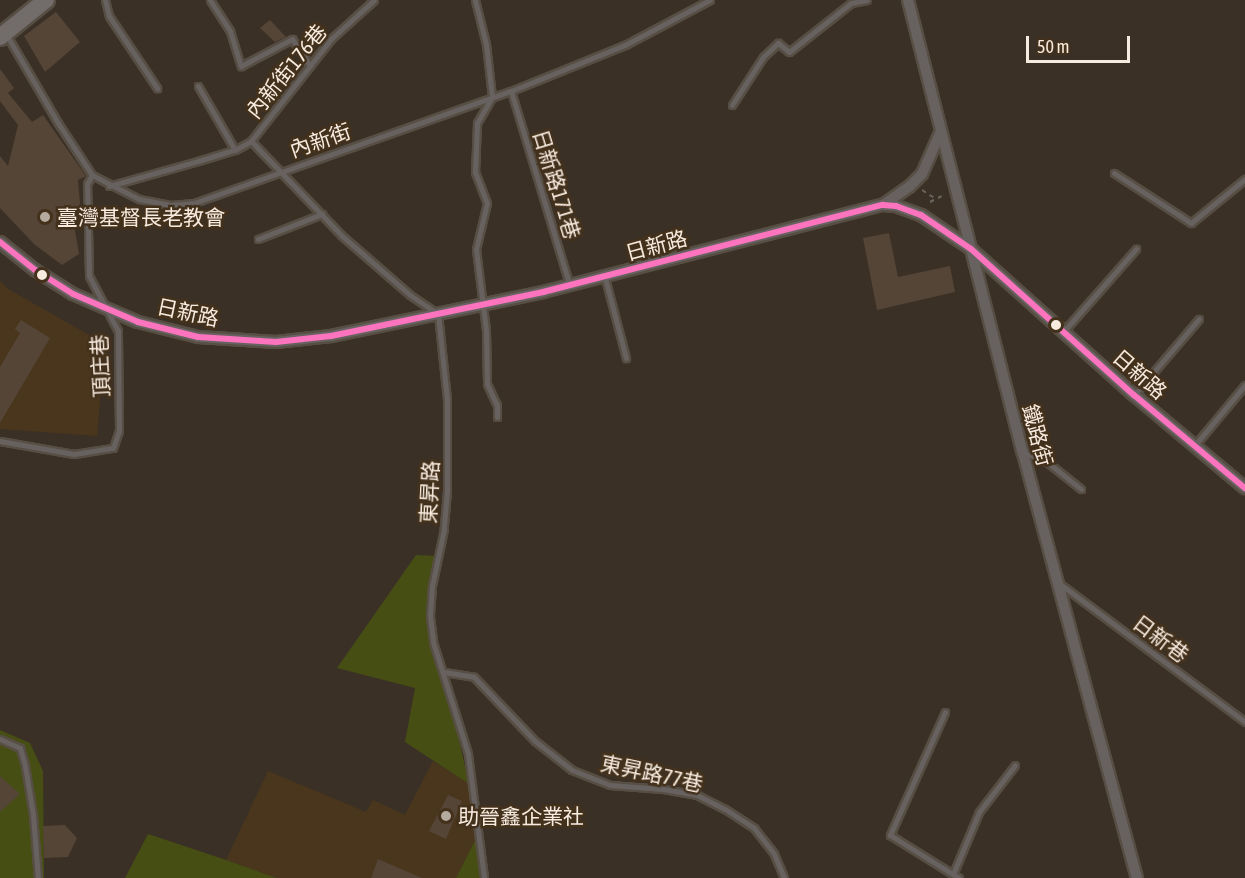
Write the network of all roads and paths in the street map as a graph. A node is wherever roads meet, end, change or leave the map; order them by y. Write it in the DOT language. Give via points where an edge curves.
graph roads {
  1 [pos="46,0"];
  2 [pos="105,0"];
  3 [pos="210,0"];
  4 [pos="374,0"];
  5 [pos="475,0"];
  6 [pos="711,0"];
  7 [pos="867,0"];
  8 [pos="908,0"];
  9 [pos="3,35"];
  10 [pos="310,66"];
  11 [pos="198,86"];
  12 [pos="158,88"];
  13 [pos="512,91"];
  14 [pos="492,97"];
  15 [pos="732,105"];
  16 [pos="941,131"];
  17 [pos="251,141"];
  18 [pos="235,150"];
  19 [pos="282,170"];
  20 [pos="1114,173"];
  21 [pos="92,175"];
  22 [pos="1245,179"];
  23 [pos="109,186"];
  24 [pos="919,189"];
  25 [pos="942,196"];
  26 [pos="936,199"];
  27 [pos="930,202"];
  28 [pos="883,205"];
  29 [pos="322,214"];
  30 [pos="258,239"];
  31 [pos="0,242"];
  32 [pos="971,249"];
  33 [pos="1136,249"];
  34 [pos="605,278"];
  35 [pos="570,286"];
  36 [pos="482,305"];
  37 [pos="105,309"];
  38 [pos="438,314"];
  39 [pos="1199,319"];
  40 [pos="1063,332"];
  41 [pos="626,358"];
  42 [pos="1245,385"];
  43 [pos="1134,395"];
  44 [pos="498,417"];
  45 [pos="0,441"];
  46 [pos="1195,445"];
  47 [pos="1023,453"];
  48 [pos="1245,488"];
  49 [pos="1081,489"];
  50 [pos="1056,581"];
  51 [pos="444,672"];
  52 [pos="945,712"];
  53 [pos="1245,722"];
  54 [pos="0,739"];
  55 [pos="1015,765"];
  56 [pos="953,874"];
  57 [pos="38,878"];
  58 [pos="484,878"];
  59 [pos="784,878"];
  60 [pos="959,878"];
  61 [pos="1137,878"];
  1 -- 9 [label="street"];
  2 -- 12 [label="lane" via="109,16"];
  3 -- 10 [label="lane" via="230,31 241,66 292,39"];
  4 -- 10 [label="lane, 內新街176巷" via="331,39"];
  5 -- 14 [label="lane" via="486,44"];
  6 -- 13 [label="lane, 內新街" via="625,45"];
  7 -- 15 [label="lane" via="851,3 789,52 778,43 763,57"];
  8 -- 16 [label="street, 鐵路街"];
  9 -- 21 [label="lane, 內新街"];
  10 -- 17 [label="lane, 內新街176巷"];
  11 -- 18 [label="lane"];
  13 -- 14 [label="lane, 內新街"];
  13 -- 35 [label="lane, 日新路171巷"];
  14 -- 19 [label="lane, 內新街"];
  14 -- 36 [label="lane" via="477,123 475,172 487,203 476,249"];
  16 -- 28 [label="street" via="922,174"];
  16 -- 32 [label="street, 鐵路街"];
  17 -- 18 [label="lane, 內新街176巷"];
  17 -- 19 [label="lane, 內新街176巷"];
  18 -- 23 [label="lane, 內新街176巷"];
  19 -- 23 [label="lane, 內新街" via="194,203 151,203"];
  19 -- 29 [label="lane"];
  20 -- 22 [label="lane" via="1191,223"];
  21 -- 23 [label="lane, 內新街"];
  21 -- 37 [label="lane, 頂庄巷" via="87,184 89,276"];
  24 -- 26 [label="path"];
  25 -- 26 [label="path"];
  26 -- 27 [label="path"];
  28 -- 32 [label="street, 日新路" via="921,215"];
  28 -- 34 [label="street, 日新路"];
  29 -- 30 [label="lane"];
  29 -- 38 [label="lane" via="341,236"];
  31 -- 37 [label="street, 日新路" via="51,280"];
  32 -- 40 [label="street, 日新路"];
  32 -- 47 [label="street, 鐵路街"];
  33 -- 40 [label="lane"];
  34 -- 35 [label="street, 日新路"];
  34 -- 41 [label="lane"];
  35 -- 36 [label="street, 日新路"];
  36 -- 38 [label="street, 日新路"];
  36 -- 44 [label="lane" via="487,384"];
  37 -- 38 [label="street, 日新路" via="191,335 257,342 315,339"];
  37 -- 45 [label="lane, 頂庄巷" via="118,331 119,431 113,448 74,454"];
  38 -- 51 [label="lane, 東昇路" via="447,399 447,491 430,616 433,642"];
  39 -- 43 [label="lane"];
  40 -- 43 [label="street, 日新路"];
  42 -- 46 [label="lane"];
  43 -- 46 [label="street, 日新路"];
  46 -- 48 [label="street, 日新路"];
  47 -- 49 [label="lane" via="1042,458"];
  47 -- 50 [label="street, 鐵路街"];
  50 -- 53 [label="lane, 日新巷"];
  50 -- 61 [label="street, 鐵路街"];
  51 -- 58 [label="lane, 東昇路" via="468,754"];
  51 -- 59 [label="lane, 東昇路77巷" via="474,677 535,741 572,770 610,785 697,795 725,809 754,828 774,854"];
  52 -- 56 [label="lane" via="890,835"];
  54 -- 57 [label="lane" via="20,748 25,766"];
  55 -- 56 [label="lane" via="979,812"];
  56 -- 60 [label="lane"];
}
